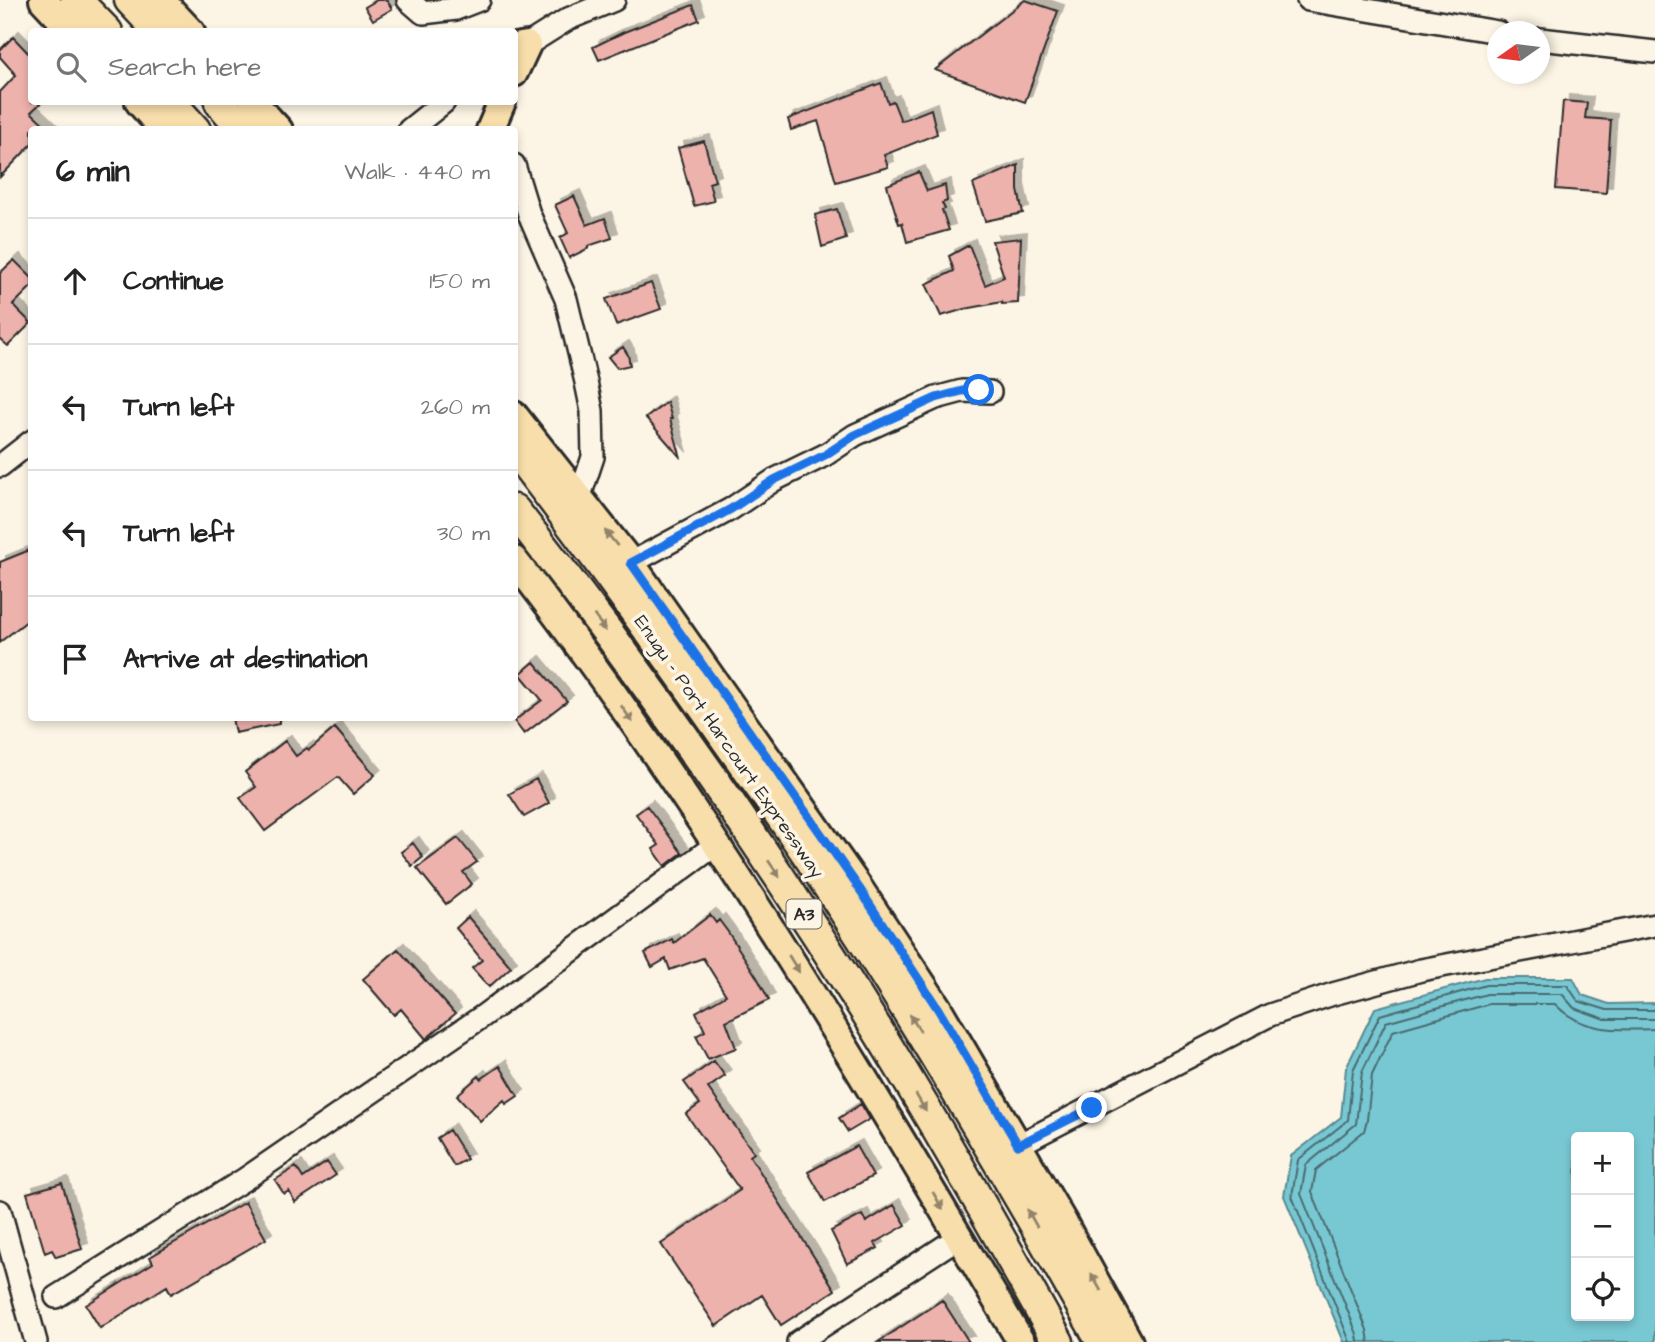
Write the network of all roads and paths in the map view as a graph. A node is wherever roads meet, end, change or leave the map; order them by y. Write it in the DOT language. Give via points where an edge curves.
graph roads {
  1 [pos="43,0"];
  2 [pos="76,0"];
  3 [pos="130,0"];
  4 [pos="161,0"];
  5 [pos="408,0"];
  6 [pos="479,0"];
  7 [pos="614,0"];
  8 [pos="1308,0"];
  9 [pos="69,28"];
  10 [pos="103,28"];
  11 [pos="156,28"];
  12 [pos="189,28"];
  13 [pos="1487,30"];
  14 [pos="1550,40"];
  15 [pos="519,48"];
  16 [pos="1655,52"];
  17 [pos="137,105"];
  18 [pos="140,105"];
  19 [pos="173,105"];
  20 [pos="223,105"];
  21 [pos="256,105"];
  22 [pos="440,105"];
  23 [pos="140,126"];
  24 [pos="160,126"];
  25 [pos="191,126"];
  26 [pos="241,126"];
  27 [pos="275,126"];
  28 [pos="414,126"];
  29 [pos="518,178"];
  30 [pos="990,392"];
  31 [pos="518,420"];
  32 [pos="28,444"];
  33 [pos="518,454"];
  34 [pos="0,466"];
  35 [pos="579,499"];
  36 [pos="518,515"];
  37 [pos="631,563"];
  38 [pos="518,565"];
  39 [pos="771,803"];
  40 [pos="743,824"];
  41 [pos="718,843"];
  42 [pos="1655,925"];
  43 [pos="1018,1145"];
  44 [pos="0,1210"];
  45 [pos="959,1237"];
  46 [pos="56,1297"];
  47 [pos="36,1342"];
  48 [pos="798,1342"];
  49 [pos="1021,1342"];
  50 [pos="1058,1342"];
  51 [pos="1102,1342"];
  52 [pos="1129,1342"];
  1 -- 9 [label="main road"];
  2 -- 10 [label="highway"];
  3 -- 11 [label="highway"];
  4 -- 12 [label="main road"];
  5 -- 6 [label="street" via="423,13 456,9"];
  7 -- 15 [label="street" via="568,19"];
  8 -- 13 [label="street"];
  14 -- 16 [label="street"];
  17 -- 23 [label="main road"];
  18 -- 24 [label="main road"];
  19 -- 25 [label="highway"];
  20 -- 26 [label="highway"];
  21 -- 27 [label="main road"];
  22 -- 28 [label="street"];
  29 -- 35 [label="street" via="566,299 592,411 593,457"];
  30 -- 37 [label="street" via="962,391 936,398 855,435"];
  31 -- 35 [label="main road, Enugu - Port Harcourt Expressway"];
  32 -- 34 [label="street"];
  33 -- 39 [label="highway, Enugu - Port Harcourt Expressway / A3"];
  37 -- 35 [label="main road, Enugu - Port Harcourt Expressway, one-way"];
  36 -- 40 [label="highway, Enugu - Port Harcourt Expressway / A3, one-way" via="662,705"];
  37 -- 43 [label="main road, Enugu - Port Harcourt Expressway" via="859,888 938,1009"];
  38 -- 41 [label="main road, A3, one-way"];
  39 -- 40 [label="highway"];
  51 -- 39 [label="highway, Enugu - Port Harcourt Expressway / A3, one-way" via="925,1038"];
  40 -- 50 [label="highway, Enugu - Port Harcourt Expressway / A3, one-way" via="897,1061"];
  41 -- 45 [label="main road, A3, one-way"];
  41 -- 46 [label="street" via="484,1016 245,1179"];
  42 -- 43 [label="street" via="1421,970 1270,1015"];
  52 -- 43 [label="main road, Enugu - Port Harcourt Expressway, one-way"];
  44 -- 47 [label="street"];
  45 -- 48 [label="street"];
  45 -- 49 [label="main road, A3"];
}
